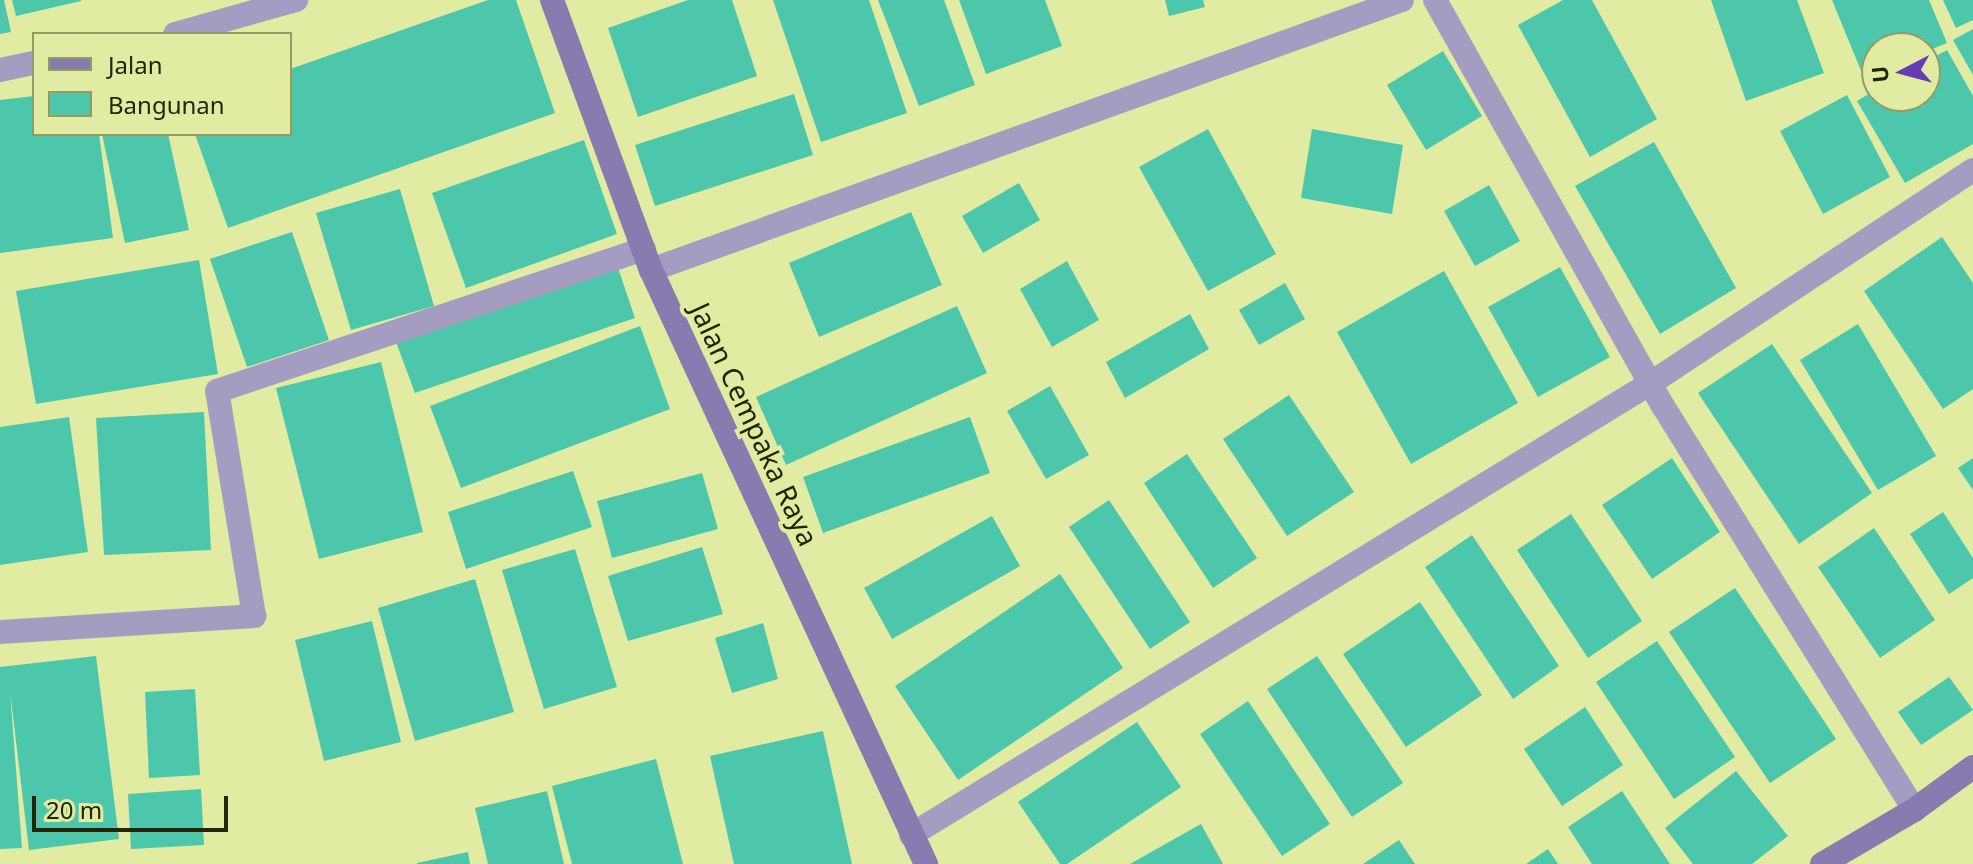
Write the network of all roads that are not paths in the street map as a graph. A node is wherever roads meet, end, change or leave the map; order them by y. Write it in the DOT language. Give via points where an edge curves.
graph roads {
  1 [pos="296,0"];
  2 [pos="552,0"];
  3 [pos="1402,0"];
  4 [pos="1435,0"];
  5 [pos="182,32"];
  6 [pos="32,63"];
  7 [pos="0,70"];
  8 [pos="1973,170"];
  9 [pos="648,260"];
  10 [pos="1651,383"];
  11 [pos="0,632"];
  12 [pos="1973,767"];
  13 [pos="1914,810"];
  14 [pos="911,835"];
  15 [pos="926,864"];
  16 [pos="1822,864"];
  1 -- 5 [label="street"];
  2 -- 9 [label="street, Jalan Cempaka Raya"];
  3 -- 9 [label="street"];
  4 -- 10 [label="street"];
  6 -- 7 [label="street"];
  8 -- 10 [label="street"];
  9 -- 11 [label="street" via="217,391 254,616"];
  9 -- 14 [label="street, Jalan Cempaka Raya"];
  10 -- 13 [label="street"];
  10 -- 14 [label="street"];
  12 -- 13 [label="street"];
  13 -- 16 [label="street"];
  14 -- 15 [label="street, Jalan Cempaka Raya"];
}
